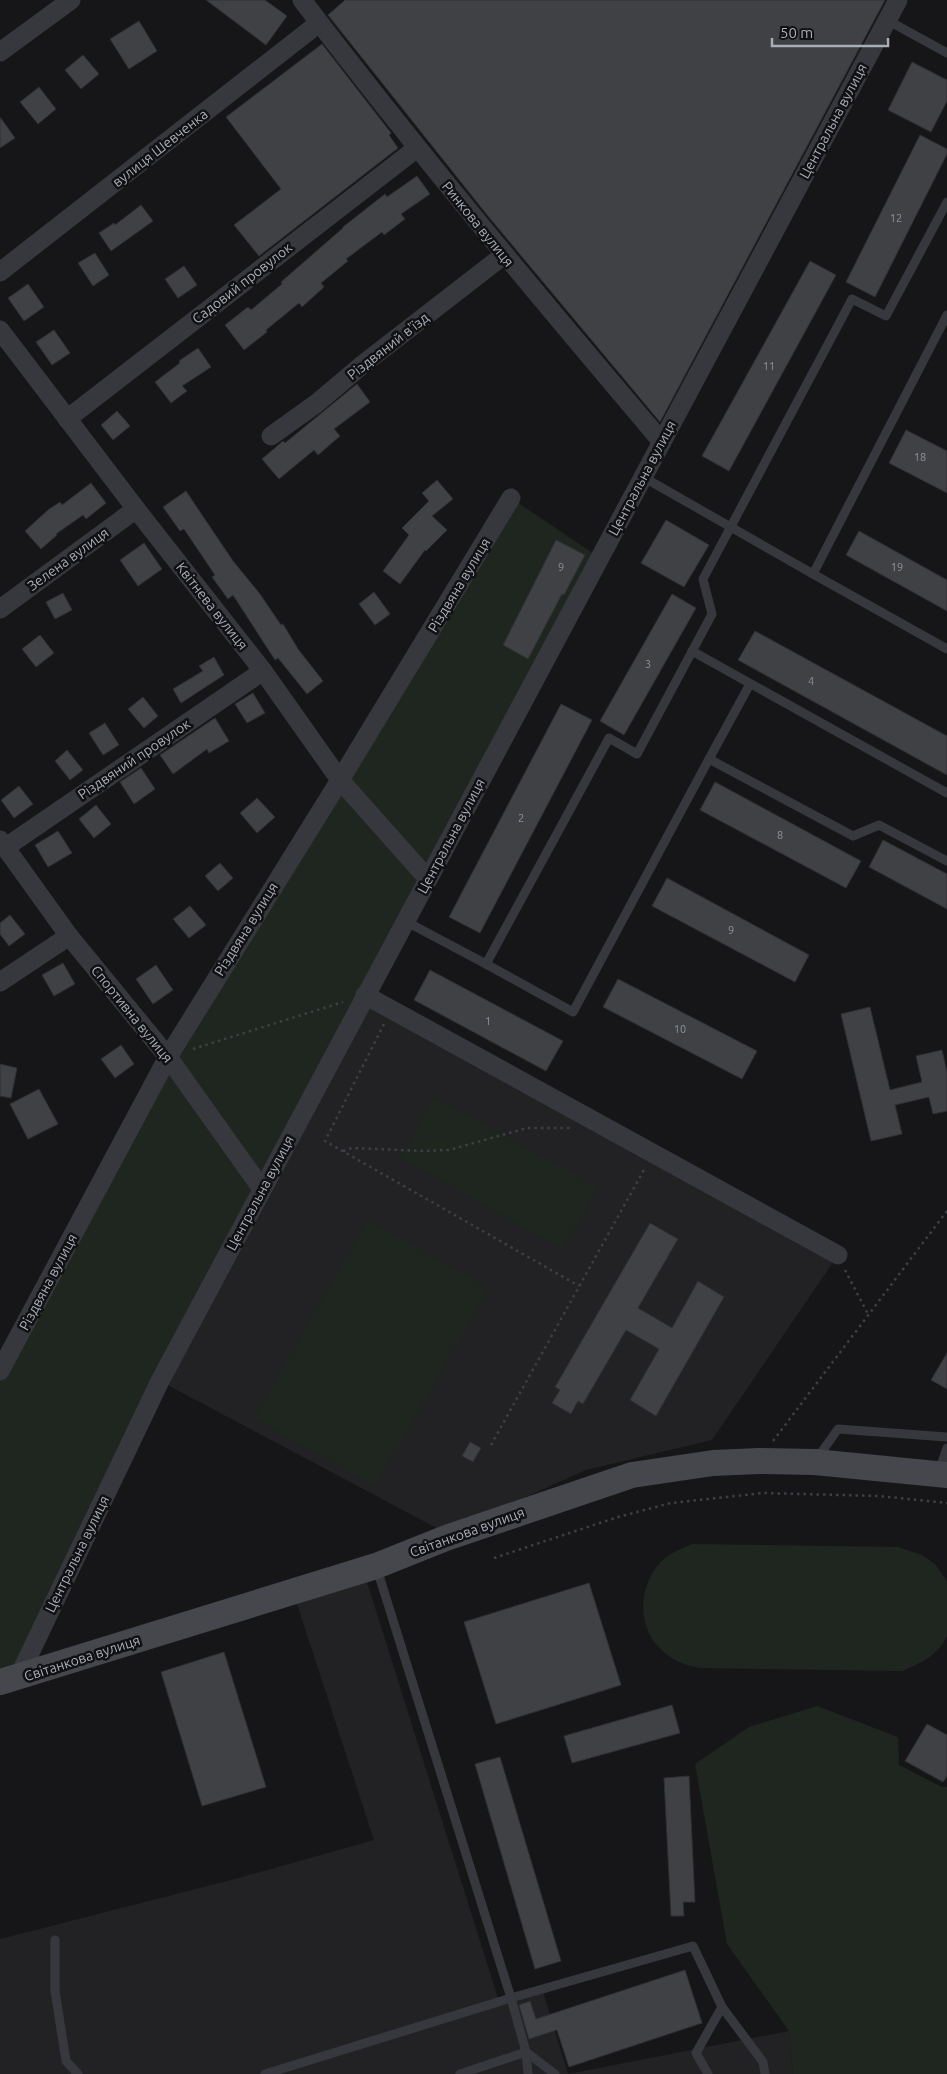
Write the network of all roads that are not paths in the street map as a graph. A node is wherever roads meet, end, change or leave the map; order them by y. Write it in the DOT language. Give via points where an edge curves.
graph roads {
  1 [pos="72,0"];
  2 [pos="302,0"];
  3 [pos="898,0"];
  4 [pos="887,20"];
  5 [pos="319,23"];
  6 [pos="0,52"];
  7 [pos="947,53"];
  8 [pos="416,148"];
  9 [pos="946,206"];
  10 [pos="504,256"];
  11 [pos="0,272"];
  12 [pos="947,315"];
  13 [pos="0,330"];
  14 [pos="67,419"];
  15 [pos="270,436"];
  16 [pos="662,442"];
  17 [pos="643,477"];
  18 [pos="511,498"];
  19 [pos="136,510"];
  20 [pos="730,527"];
  21 [pos="813,574"];
  22 [pos="0,609"];
  23 [pos="947,649"];
  24 [pos="692,651"];
  25 [pos="263,671"];
  26 [pos="750,684"];
  27 [pos="709,759"];
  28 [pos="340,780"];
  29 [pos="947,793"];
  30 [pos="3,844"];
  31 [pos="947,861"];
  32 [pos="428,879"];
  33 [pos="405,921"];
  34 [pos="68,936"];
  35 [pos="486,964"];
  36 [pos="0,982"];
  37 [pos="365,995"];
  38 [pos="168,1057"];
  39 [pos="262,1189"];
  40 [pos="838,1255"];
  41 [pos="0,1371"];
  42 [pos="947,1437"];
  43 [pos="947,1448"];
  44 [pos="815,1462"];
  45 [pos="942,1474"];
  46 [pos="376,1566"];
  47 [pos="9,1680"];
  48 [pos="55,1940"];
  49 [pos="511,1998"];
  50 [pos="722,2008"];
  51 [pos="526,2052"];
  52 [pos="78,2074"];
  53 [pos="265,2074"];
  54 [pos="460,2074"];
  55 [pos="528,2074"];
  56 [pos="555,2074"];
  57 [pos="708,2074"];
  58 [pos="765,2074"];
  1 -- 6 [label="street"];
  2 -- 5 [label="street, Ринкова вулиця"];
  3 -- 4 [label="street, Центральна вулиця"];
  4 -- 7 [label="lane"];
  4 -- 16 [label="street, Центральна вулиця"];
  5 -- 8 [label="street, Ринкова вулиця"];
  5 -- 11 [label="street, вулиця Шевченка"];
  8 -- 10 [label="street, Ринкова вулиця"];
  8 -- 14 [label="street, Садовий провулок"];
  9 -- 20 [label="lane" via="886,316 852,299"];
  10 -- 15 [label="street, Різдвяний в'їзд"];
  10 -- 16 [label="street, Ринкова вулиця"];
  12 -- 21 [label="lane"];
  13 -- 14 [label="street, Квітнева вулиця"];
  14 -- 19 [label="street, Квітнева вулиця"];
  16 -- 17 [label="street, Центральна вулиця"];
  17 -- 20 [label="lane"];
  17 -- 32 [label="street, Центральна вулиця"];
  18 -- 28 [label="street, Різдвяна вулиця"];
  19 -- 22 [label="street, Зелена вулиця"];
  19 -- 25 [label="street, Квітнева вулиця"];
  20 -- 21 [label="lane"];
  20 -- 24 [label="lane" via="703,579 712,614"];
  21 -- 23 [label="lane"];
  24 -- 26 [label="lane"];
  24 -- 35 [label="lane" via="637,754 609,738"];
  25 -- 28 [label="street, Квітнева вулиця"];
  25 -- 30 [label="street, Різдвяний провулок"];
  26 -- 27 [label="lane"];
  26 -- 29 [label="lane"];
  27 -- 31 [label="lane" via="853,836 879,825"];
  27 -- 35 [label="lane" via="573,1012"];
  28 -- 32 [label="street, Квітнева вулиця"];
  28 -- 38 [label="street, Різдвяна вулиця"];
  30 -- 34 [label="street, Спортивна вулиця"];
  32 -- 33 [label="street, Центральна вулиця"];
  33 -- 35 [label="lane"];
  33 -- 37 [label="street, Центральна вулиця"];
  34 -- 36 [label="street"];
  34 -- 38 [label="street, Спортивна вулиця"];
  37 -- 39 [label="street, Центральна вулиця"];
  37 -- 40 [label="street"];
  38 -- 39 [label="street, Спортивна вулиця"];
  38 -- 41 [label="street, Різдвяна вулиця"];
  39 -- 47 [label="street, Центральна вулиця" via="160,1381"];
  42 -- 44 [label="lane" via="838,1429"];
  43 -- 45 [label="lane"];
  44 -- 45 [label="street, Світанкова вулиця"];
  44 -- 46 [label="street, Світанкова вулиця" via="759,1460 713,1463 632,1475 446,1538"];
  46 -- 47 [label="street, Світанкова вулиця"];
  46 -- 49 [label="lane"];
  48 -- 52 [label="lane" via="55,1991 66,2061"];
  49 -- 50 [label="lane" via="693,1946"];
  49 -- 51 [label="lane"];
  49 -- 53 [label="lane"];
  50 -- 57 [label="lane" via="696,2054"];
  50 -- 58 [label="lane" via="763,2062"];
  51 -- 54 [label="lane"];
  51 -- 55 [label="lane"];
  51 -- 56 [label="lane"];
}
